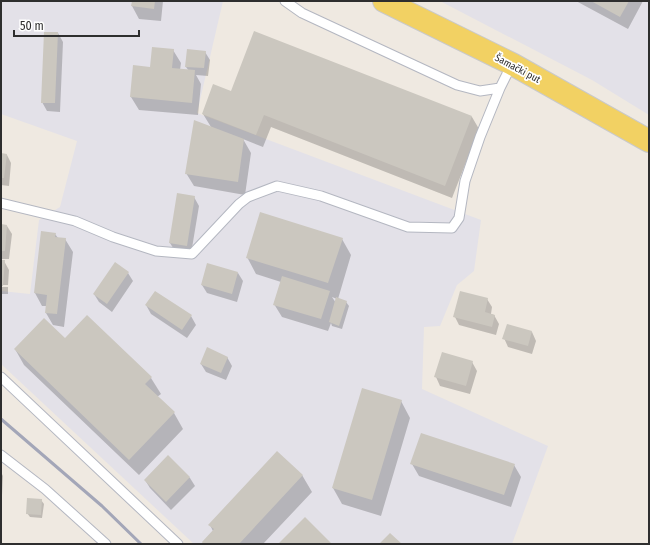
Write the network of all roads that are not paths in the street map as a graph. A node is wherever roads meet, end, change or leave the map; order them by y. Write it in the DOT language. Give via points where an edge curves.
graph roads {
  1 [pos="285,1"];
  2 [pos="384,1"];
  3 [pos="512,64"];
  4 [pos="500,88"];
  5 [pos="649,141"];
  6 [pos="1,202"];
  7 [pos="1,377"];
  8 [pos="1,455"];
  9 [pos="106,544"];
  10 [pos="178,544"];
  1 -- 4 [label="lane" via="302,13 457,85 480,91"];
  2 -- 3 [label="main road, Šamački put"];
  3 -- 4 [label="lane"];
  3 -- 5 [label="main road, Šamački put"];
  4 -- 6 [label="lane" via="465,181 459,218 452,228 408,227 321,196 277,186 248,197 239,204 192,254 156,251 75,221"];
  7 -- 10 [label="lane"];
  8 -- 9 [label="lane" via="45,489"];
}
